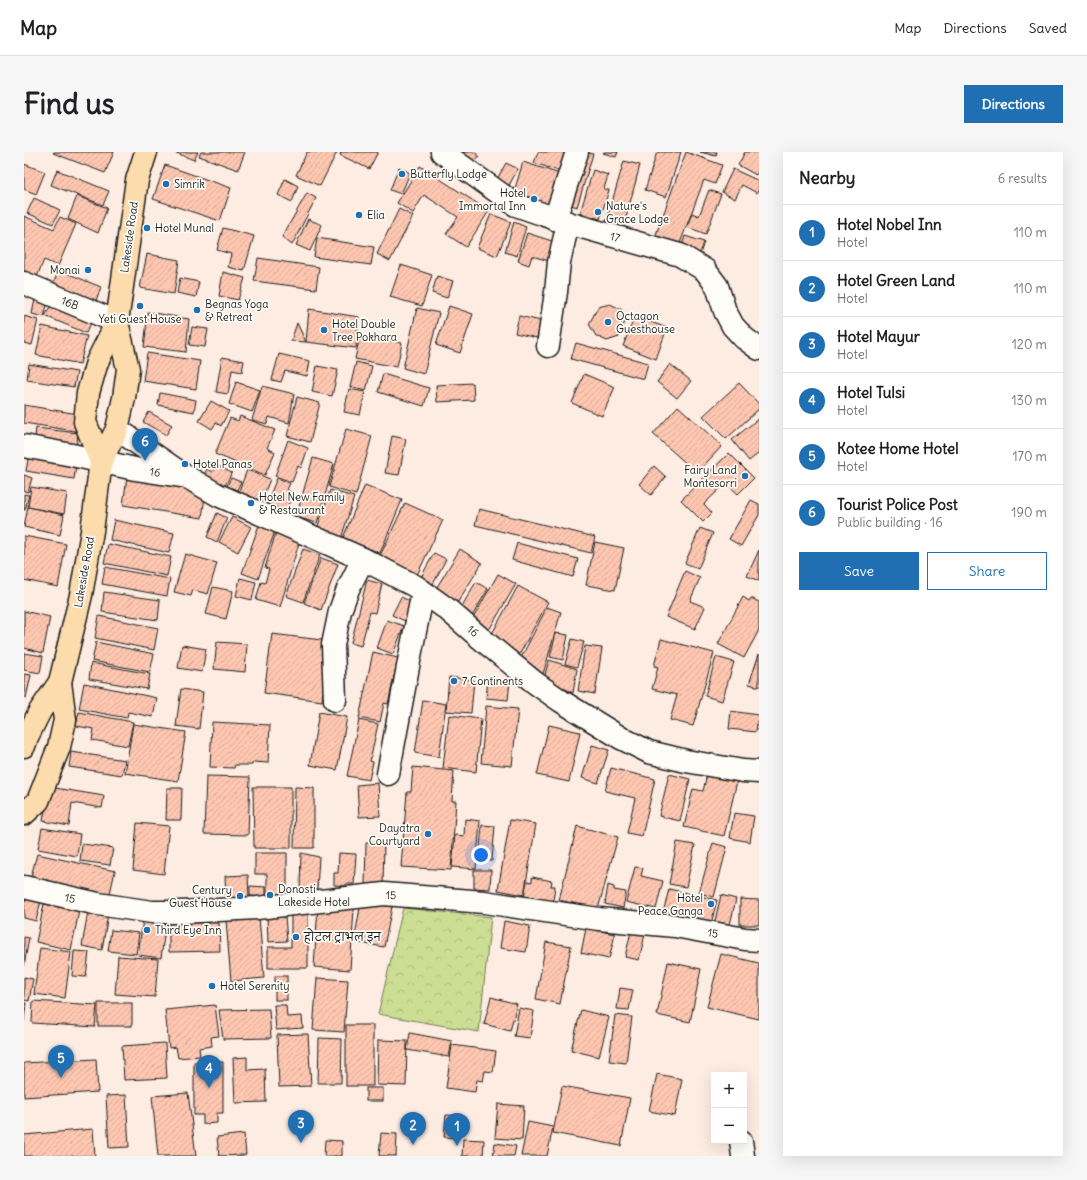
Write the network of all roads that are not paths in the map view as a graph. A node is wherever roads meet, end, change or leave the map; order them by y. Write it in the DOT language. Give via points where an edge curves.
graph roads {
  1 [pos="146,152"];
  2 [pos="442,152"];
  3 [pos="577,152"];
  4 [pos="562,221"];
  5 [pos="24,283"];
  6 [pos="117,322"];
  7 [pos="548,346"];
  8 [pos="759,349"];
  9 [pos="117,429"];
  10 [pos="24,446"];
  11 [pos="101,461"];
  12 [pos="186,477"];
  13 [pos="363,559"];
  14 [pos="423,592"];
  15 [pos="60,682"];
  16 [pos="335,700"];
  17 [pos="24,746"];
  18 [pos="759,772"];
  19 [pos="388,774"];
  20 [pos="24,814"];
  21 [pos="24,887"];
  22 [pos="759,940"];
  23 [pos="741,1144"];
  24 [pos="743,1156"];
  1 -- 6 [label="main road, Lakeside Road" via="136,188"];
  2 -- 4 [label="street, 17 / 17" via="516,205"];
  3 -- 4 [label="street"];
  4 -- 7 [label="street"];
  4 -- 8 [label="street, 17 / 17" via="680,255 705,270 717,286 733,326"];
  5 -- 6 [label="street, 16B"];
  6 -- 9 [label="main road" via="128,369"];
  6 -- 11 [label="main road" via="96,362 88,393 85,422"];
  9 -- 11 [label="main road"];
  9 -- 12 [label="street, 16 / 16"];
  10 -- 11 [label="street, 16"];
  11 -- 12 [label="street, 16 / 16"];
  11 -- 15 [label="main road, Lakeside Road" via="81,595"];
  12 -- 13 [label="street, 16 / 16" via="218,495"];
  13 -- 14 [label="street, 16 / 16"];
  13 -- 16 [label="street" via="340,611 333,645"];
  14 -- 18 [label="street, 16 / 16" via="534,682 621,738 649,752 671,758"];
  14 -- 19 [label="street"];
  15 -- 17 [label="main road" via="40,711"];
  15 -- 20 [label="main road" via="65,720 59,747 38,802"];
  21 -- 22 [label="street, 15 / 15" via="98,904 152,912 264,907 384,894 484,902 599,919 675,926"];
  23 -- 24 [label="street"];
}
